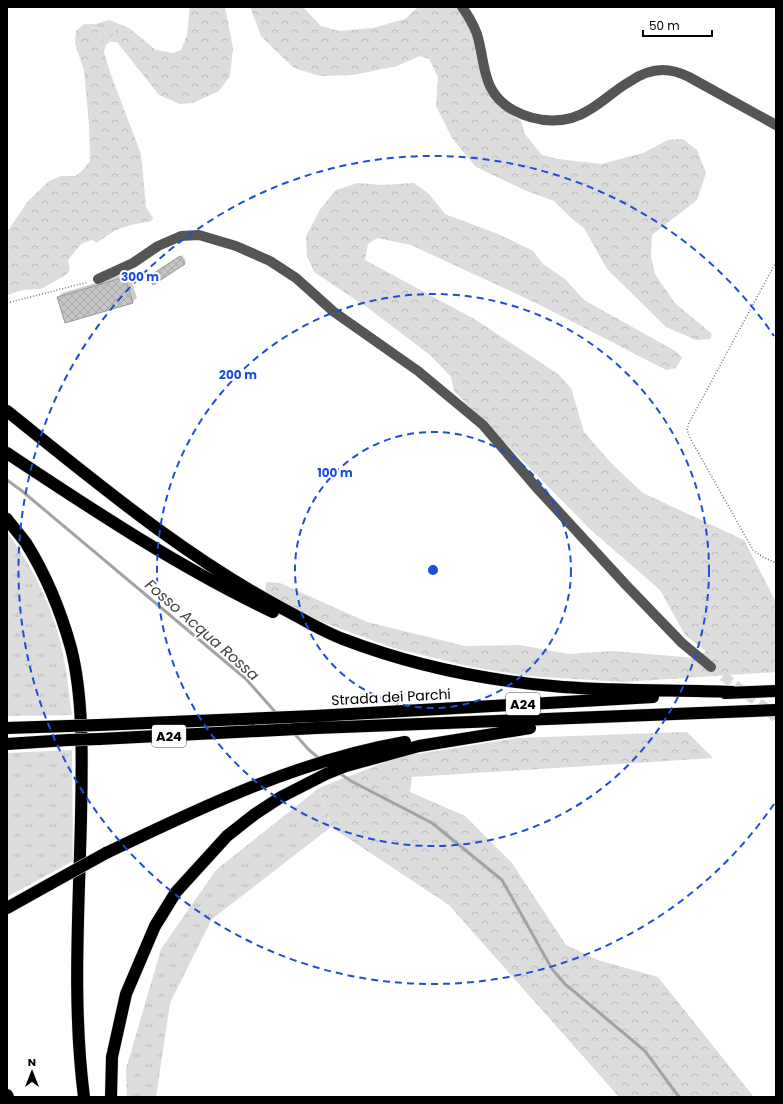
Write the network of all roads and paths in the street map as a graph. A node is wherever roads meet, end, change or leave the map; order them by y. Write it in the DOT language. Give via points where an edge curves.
graph roads {
  1 [pos="462,7"];
  2 [pos="776,125"];
  3 [pos="776,262"];
  4 [pos="98,279"];
  5 [pos="7,303"];
  6 [pos="7,411"];
  7 [pos="7,453"];
  8 [pos="7,520"];
  9 [pos="776,563"];
  10 [pos="340,638"];
  11 [pos="711,667"];
  12 [pos="776,691"];
  13 [pos="732,692"];
  14 [pos="776,710"];
  15 [pos="700,713"];
  16 [pos="7,728"];
  17 [pos="7,744"];
  18 [pos="343,761"];
  19 [pos="7,908"];
  20 [pos="84,1097"];
  21 [pos="111,1097"];
  1 -- 2 [label="lane" via="477,34 483,69 491,90 505,105 527,116 551,121 576,117 632,80 649,72 664,70 689,77"];
  3 -- 9 [label="path" via="687,430 753,550"];
  4 -- 5 [label="path"];
  4 -- 11 [label="lane" via="132,264 158,246 181,236 198,235 236,246 270,261 296,278 334,312 418,371 482,425 626,585 682,642"];
  6 -- 10 [label="highway" via="130,508 208,565 255,594"];
  7 -- 10 [label="highway" via="130,532 220,585 286,618"];
  8 -- 20 [label="highway" via="25,542 45,578 71,650 79,697 82,776 77,992"];
  10 -- 13 [label="highway" via="407,660 461,673 522,683 582,688"];
  12 -- 13 [label="highway, Strada dei Parchi / A24"];
  13 -- 16 [label="highway, Strada dei Parchi / A24, bridge" via="315,716"];
  14 -- 15 [label="highway, Strada dei Parchi / A24"];
  15 -- 17 [label="highway, Strada dei Parchi / A24, bridge" via="316,728"];
  15 -- 18 [label="highway" via="424,738 380,746"];
  18 -- 19 [label="highway, bridge" via="284,774 233,794 106,852"];
  18 -- 21 [label="highway" via="326,774 281,797 255,814 227,836 176,892 155,926 126,994 112,1057"];
}
